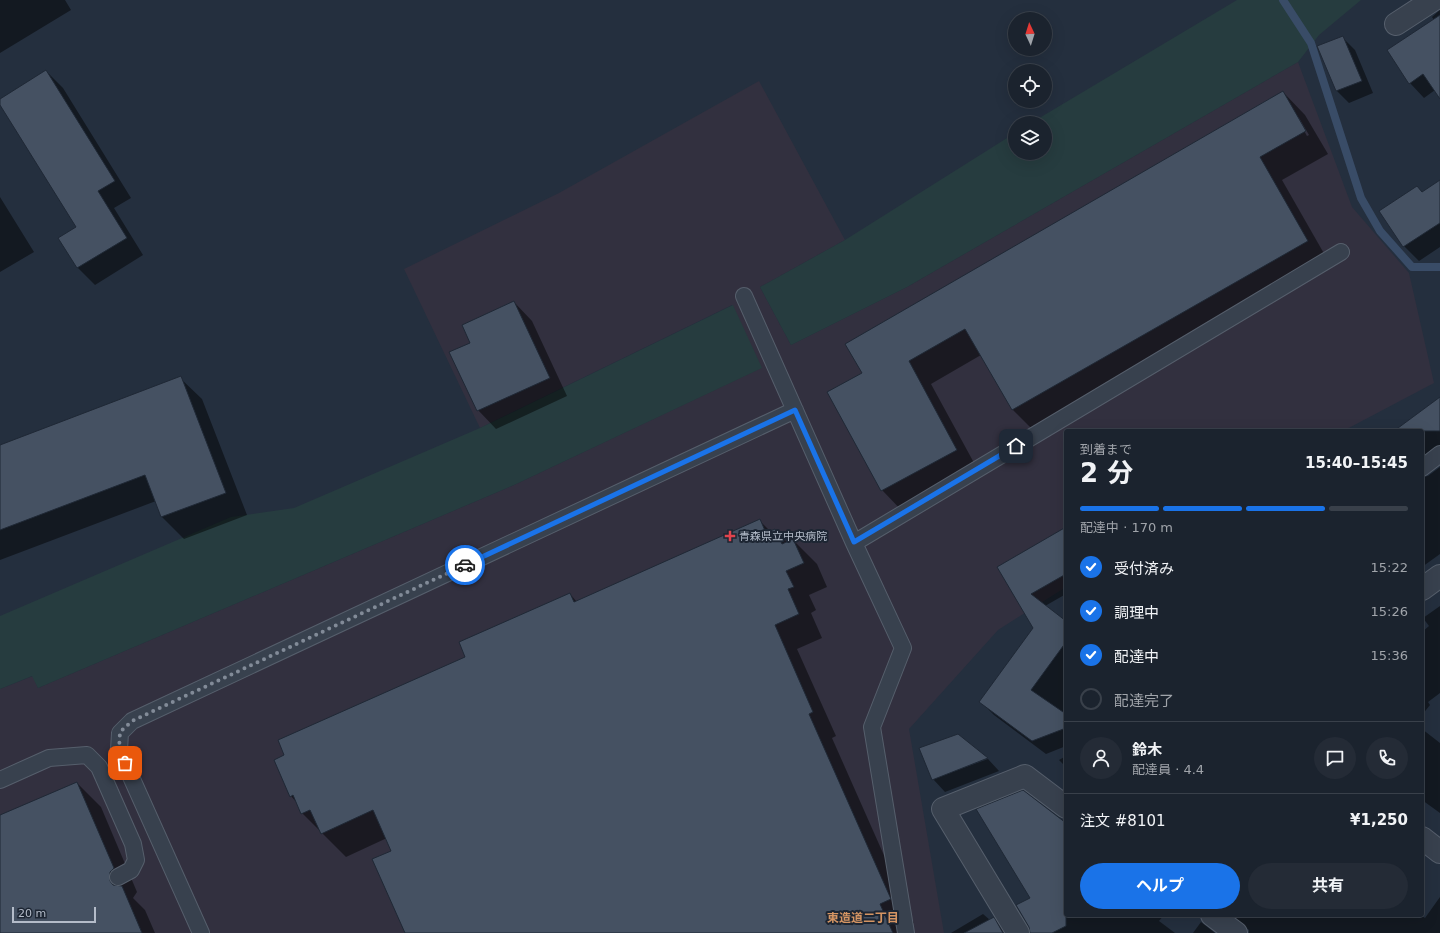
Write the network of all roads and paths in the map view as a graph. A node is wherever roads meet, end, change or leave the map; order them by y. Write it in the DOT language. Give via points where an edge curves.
graph roads {
  1 [pos="1433,0"];
  2 [pos="1396,24"];
  3 [pos="1340,252"];
  4 [pos="744,296"];
  5 [pos="795,410"];
  6 [pos="1440,454"];
  7 [pos="1424,466"];
  8 [pos="854,542"];
  9 [pos="1440,576"];
  10 [pos="1424,588"];
  11 [pos="0,780"];
  12 [pos="1064,805"];
  13 [pos="1424,840"];
  14 [pos="1440,852"];
  15 [pos="118,877"];
  16 [pos="1215,917"];
  17 [pos="201,933"];
  18 [pos="906,933"];
  19 [pos="1018,933"];
  20 [pos="1236,933"];
  1 -- 2 [label="street"];
  3 -- 8 [label="lane"];
  4 -- 5 [label="lane"];
  5 -- 8 [label="lane"];
  5 -- 17 [label="lane" via="132,721 120,732 119,750"];
  6 -- 7 [label="lane"];
  8 -- 18 [label="lane" via="903,648 872,727"];
  9 -- 10 [label="street"];
  11 -- 15 [label="lane" via="49,758 87,755 100,767 133,844 136,860 131,870"];
  12 -- 19 [label="street" via="1025,776 943,809"];
  13 -- 14 [label="street"];
  16 -- 20 [label="street"];
}
